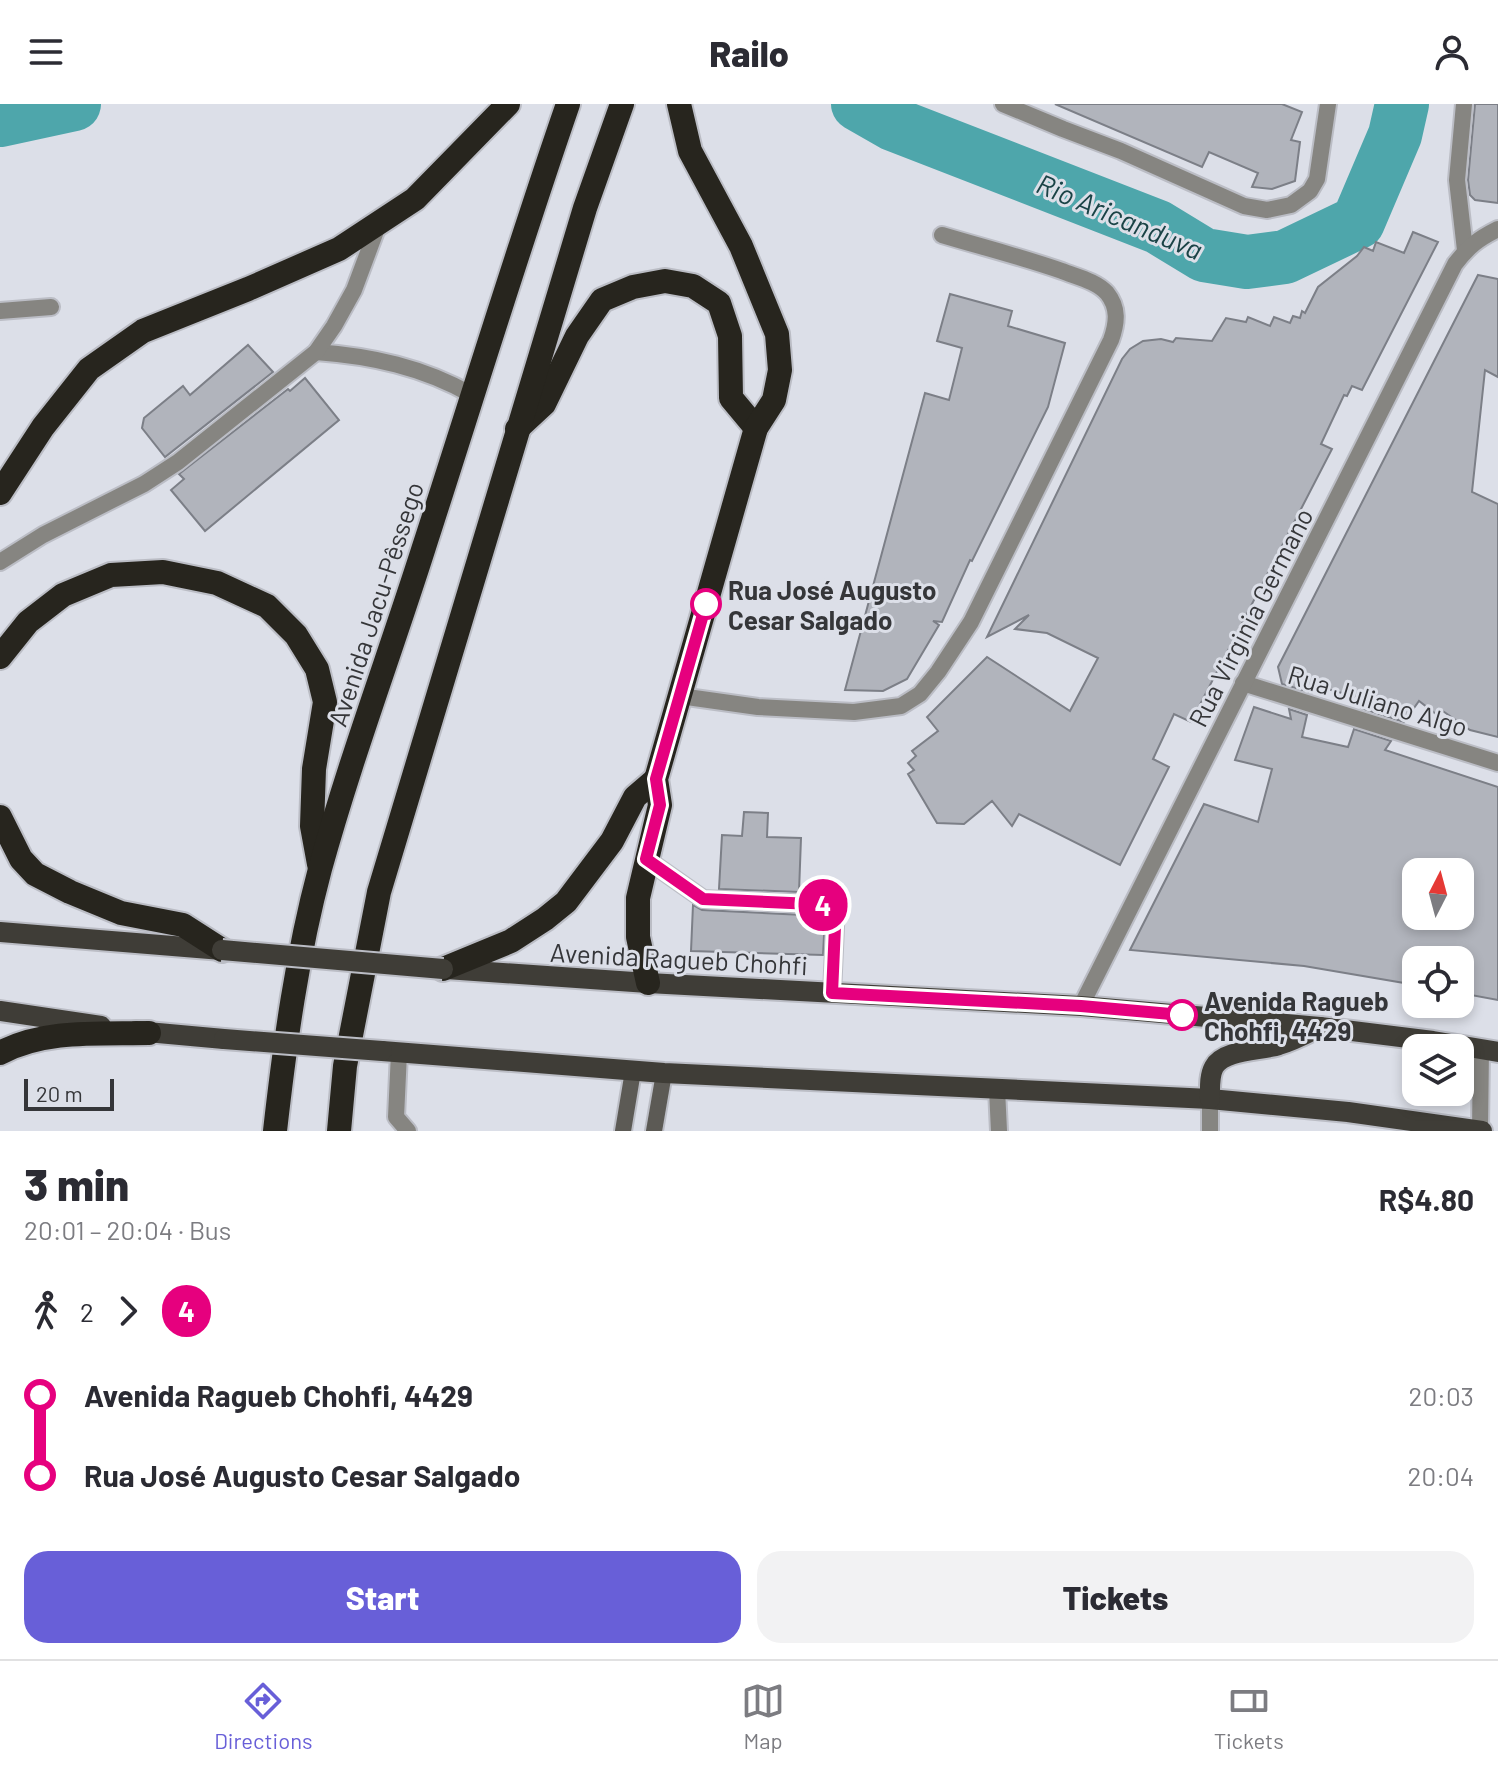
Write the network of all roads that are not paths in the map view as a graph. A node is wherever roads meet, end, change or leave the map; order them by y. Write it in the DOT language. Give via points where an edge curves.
graph roads {
  1 [pos="508,104"];
  2 [pos="568,104"];
  3 [pos="622,104"];
  4 [pos="679,104"];
  5 [pos="1003,104"];
  6 [pos="1328,104"];
  7 [pos="1464,104"];
  8 [pos="379,223"];
  9 [pos="1498,229"];
  10 [pos="942,235"];
  11 [pos="1465,250"];
  12 [pos="51,307"];
  13 [pos="0,311"];
  14 [pos="316,352"];
  15 [pos="472,395"];
  16 [pos="756,428"];
  17 [pos="517,429"];
  18 [pos="0,493"];
  19 [pos="0,562"];
  20 [pos="0,657"];
  21 [pos="1243,683"];
  22 [pos="680,696"];
  23 [pos="1498,763"];
  24 [pos="656,779"];
  25 [pos="0,817"];
  26 [pos="646,859"];
  27 [pos="320,869"];
  28 [pos="0,932"];
  29 [pos="222,950"];
  30 [pos="443,969"];
  31 [pos="648,983"];
  32 [pos="832,993"];
  33 [pos="1081,1006"];
  34 [pos="0,1011"];
  35 [pos="1320,1027"];
  36 [pos="149,1033"];
  37 [pos="1489,1050"];
  38 [pos="390,1052"];
  39 [pos="0,1053"];
  40 [pos="633,1071"];
  41 [pos="664,1073"];
  42 [pos="997,1089"];
  43 [pos="1210,1099"];
  44 [pos="275,1131"];
  45 [pos="339,1131"];
  46 [pos="408,1131"];
  47 [pos="623,1131"];
  48 [pos="654,1131"];
  49 [pos="999,1131"];
  50 [pos="1210,1131"];
  51 [pos="1481,1131"];
  1 -- 8 [label="highway" via="415,199"];
  2 -- 15 [label="highway, Avenida Jacu-Pêssego"];
  3 -- 17 [label="highway"];
  4 -- 16 [label="highway" via="690,151 741,246 777,334 780,370 774,400"];
  5 -- 6 [label="street" via="1244,206 1267,210 1291,205 1317,179"];
  7 -- 11 [label="street" via="1457,180"];
  8 -- 14 [label="street" via="354,290"];
  8 -- 18 [label="highway" via="339,249 143,331 89,369"];
  9 -- 11 [label="street"];
  10 -- 22 [label="street" via="1088,281 1105,290 1117,319 971,622 920,694 901,706 854,712"];
  11 -- 21 [label="street, Rua Virginia Germano"];
  12 -- 13 [label="street"];
  14 -- 15 [label="street" via="398,363"];
  14 -- 19 [label="street" via="167,469"];
  15 -- 27 [label="highway, Avenida Jacu-Pêssego"];
  16 -- 17 [label="highway" via="731,398 730,336 719,303 693,286 665,281 602,300 577,336 544,404"];
  16 -- 22 [label="highway"];
  17 -- 45 [label="highway" via="379,892 345,1066"];
  20 -- 27 [label="highway" via="28,622 63,595 111,575 163,572 217,583 267,606 310,657 325,702 312,826"];
  21 -- 23 [label="street, Rua Juliano Algo"];
  21 -- 33 [label="street, Rua Virginia Germano"];
  22 -- 24 [label="highway"];
  24 -- 26 [label="highway" via="660,805"];
  24 -- 30 [label="highway" via="635,797 612,841 566,902 511,941"];
  25 -- 29 [label="highway" via="21,859 35,874 121,913 183,925"];
  26 -- 31 [label="highway" via="638,937"];
  26 -- 32 [label="street" via="703,899 836,905"];
  27 -- 44 [label="highway, Avenida Jacu-Pêssego" via="292,1008"];
  28 -- 29 [label="main road, Avenida Ragueb Chohfi"];
  29 -- 30 [label="main road, Avenida Ragueb Chohfi, bridge"];
  30 -- 31 [label="main road, Avenida Ragueb Chohfi"];
  31 -- 32 [label="main road, Avenida Ragueb Chohfi"];
  32 -- 33 [label="main road, Avenida Ragueb Chohfi"];
  33 -- 35 [label="main road, Avenida Ragueb Chohfi"];
  34 -- 36 [label="main road"];
  35 -- 37 [label="main road, Avenida Ragueb Chohfi"];
  35 -- 43 [label="main road" via="1294,1040 1222,1058 1211,1076"];
  36 -- 38 [label="main road, bridge"];
  36 -- 39 [label="highway" via="53,1037"];
  37 -- 51 [label="street"];
  38 -- 40 [label="main road"];
  38 -- 46 [label="street" via="396,1117"];
  40 -- 41 [label="main road"];
  40 -- 47 [label="main road"];
  41 -- 42 [label="main road"];
  41 -- 48 [label="main road"];
  42 -- 43 [label="main road"];
  42 -- 49 [label="street"];
  43 -- 50 [label="street"];
  43 -- 51 [label="main road"];
}
